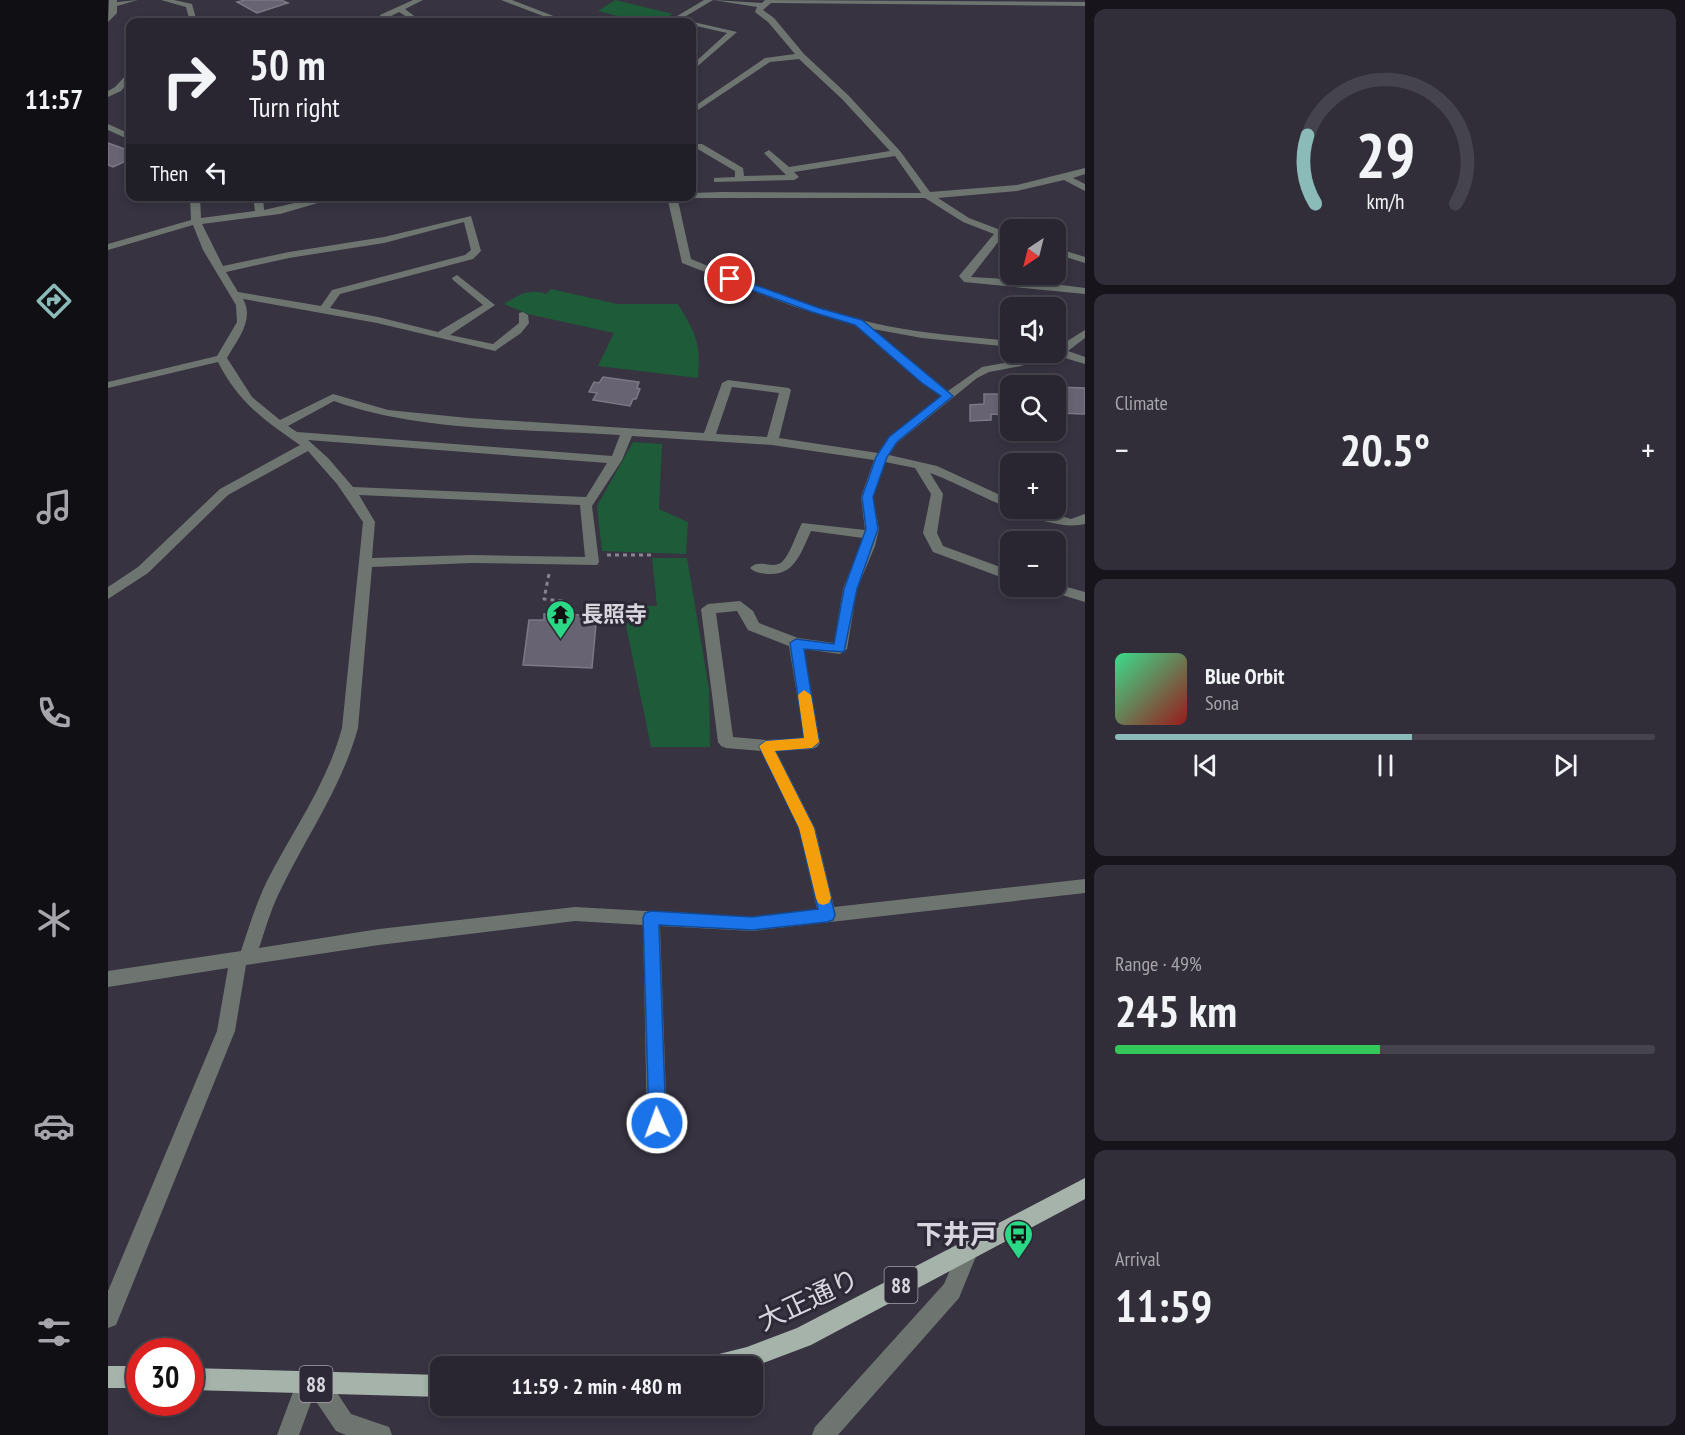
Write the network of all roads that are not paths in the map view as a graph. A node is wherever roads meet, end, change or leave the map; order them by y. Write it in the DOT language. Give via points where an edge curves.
graph roads {
  1 [pos="134,0"];
  2 [pos="165,0"];
  3 [pos="419,0"];
  4 [pos="505,0"];
  5 [pos="709,0"];
  6 [pos="717,0"];
  7 [pos="892,0"];
  8 [pos="947,1"];
  9 [pos="1063,1"];
  10 [pos="113,2"];
  11 [pos="767,2"];
  12 [pos="1085,3"];
  13 [pos="400,9"];
  14 [pos="192,18"];
  15 [pos="383,18"];
  16 [pos="413,18"];
  17 [pos="550,18"];
  18 [pos="677,18"];
  19 [pos="108,20"];
  20 [pos="696,24"];
  21 [pos="801,56"];
  22 [pos="696,65"];
  23 [pos="126,80"];
  24 [pos="108,94"];
  25 [pos="696,109"];
  26 [pos="108,127"];
  27 [pos="126,135"];
  28 [pos="699,146"];
  29 [pos="769,153"];
  30 [pos="897,153"];
  31 [pos="1085,171"];
  32 [pos="790,174"];
  33 [pos="1067,178"];
  34 [pos="717,180"];
  35 [pos="740,180"];
  36 [pos="1085,188"];
  37 [pos="809,194"];
  38 [pos="696,196"];
  39 [pos="928,196"];
  40 [pos="195,201"];
  41 [pos="259,201"];
  42 [pos="316,201"];
  43 [pos="673,201"];
  44 [pos="260,214"];
  45 [pos="196,222"];
  46 [pos="1000,233"];
  47 [pos="108,247"];
  48 [pos="1066,254"];
  49 [pos="1085,260"];
  50 [pos="220,270"];
  51 [pos="458,278"];
  52 [pos="1000,282"];
  53 [pos="1038,285"];
  54 [pos="1085,291"];
  55 [pos="234,294"];
  56 [pos="323,310"];
  57 [pos="523,315"];
  58 [pos="859,322"];
  59 [pos="1085,333"];
  60 [pos="440,336"];
  61 [pos="1000,343"];
  62 [pos="1066,344"];
  63 [pos="1066,353"];
  64 [pos="221,358"];
  65 [pos="1085,361"];
  66 [pos="1020,363"];
  67 [pos="108,385"];
  68 [pos="948,396"];
  69 [pos="278,426"];
  70 [pos="627,433"];
  71 [pos="291,435"];
  72 [pos="708,438"];
  73 [pos="772,441"];
  74 [pos="308,446"];
  75 [pos="881,457"];
  76 [pos="616,460"];
  77 [pos="922,469"];
  78 [pos="348,491"];
  79 [pos="1000,500"];
  80 [pos="589,501"];
  81 [pos="1057,519"];
  82 [pos="1084,521"];
  83 [pos="870,535"];
  84 [pos="365,563"];
  85 [pos="757,568"];
  86 [pos="1000,572"];
  87 [pos="1066,592"];
  88 [pos="108,594"];
  89 [pos="1085,597"];
  90 [pos="796,643"];
  91 [pos="766,746"];
  92 [pos="1085,886"];
  93 [pos="827,915"];
  94 [pos="651,918"];
  95 [pos="242,959"];
  96 [pos="108,979"];
  97 [pos="657,1123"];
  98 [pos="1085,1188"];
  99 [pos="969,1249"];
  100 [pos="108,1317"];
  101 [pos="752,1356"];
  102 [pos="108,1377"];
  103 [pos="126,1377"];
  104 [pos="204,1380"];
  105 [pos="313,1384"];
  106 [pos="430,1386"];
  107 [pos="288,1435"];
  108 [pos="381,1435"];
  109 [pos="823,1435"];
  1 -- 10 [label="street"];
  2 -- 14 [label="street" via="189,6"];
  3 -- 13 [label="street"];
  4 -- 17 [label="street"];
  5 -- 18 [label="street"];
  6 -- 11 [label="street"];
  7 -- 8 [label="street"];
  7 -- 11 [label="street"];
  8 -- 9 [label="street"];
  9 -- 12 [label="street"];
  10 -- 19 [label="street"];
  11 -- 21 [label="street" via="758,10"];
  13 -- 15 [label="street"];
  13 -- 16 [label="street"];
  20 -- 22 [label="street" via="733,32"];
  21 -- 25 [label="street" via="768,60"];
  21 -- 30 [label="street"];
  23 -- 24 [label="street"];
  26 -- 27 [label="street"];
  28 -- 35 [label="street" via="740,170"];
  29 -- 32 [label="street"];
  30 -- 32 [label="street"];
  30 -- 39 [label="street"];
  31 -- 33 [label="street"];
  32 -- 35 [label="street"];
  32 -- 37 [label="street"];
  33 -- 36 [label="street"];
  33 -- 39 [label="street" via="1013,191"];
  34 -- 35 [label="street"];
  37 -- 38 [label="street"];
  37 -- 39 [label="street"];
  39 -- 46 [label="street" via="966,220"];
  40 -- 45 [label="street"];
  41 -- 44 [label="street"];
  42 -- 44 [label="street"];
  43 -- 58 [label="street" via="686,261"];
  44 -- 45 [label="street"];
  45 -- 47 [label="street"];
  45 -- 50 [label="street"];
  46 -- 52 [label="street" via="964,276 968,280"];
  48 -- 49 [label="street"];
  50 -- 55 [label="street"];
  50 -- 56 [label="street" via="384,240 468,218 476,251 469,257 336,292"];
  51 -- 60 [label="street" via="490,305"];
  53 -- 54 [label="street"];
  55 -- 56 [label="street"];
  55 -- 64 [label="street" via="241,305 242,322"];
  56 -- 60 [label="street"];
  57 -- 60 [label="street" via="524,323 495,348"];
  58 -- 61 [label="street" via="900,332"];
  58 -- 68 [label="street"];
  59 -- 62 [label="street"];
  63 -- 65 [label="street"];
  64 -- 67 [label="street"];
  64 -- 69 [label="street" via="232,382 253,407"];
  66 -- 68 [label="street" via="986,369"];
  68 -- 75 [label="street" via="893,440"];
  69 -- 70 [label="street" via="333,397 388,414"];
  69 -- 71 [label="street"];
  70 -- 72 [label="street"];
  70 -- 76 [label="street"];
  71 -- 74 [label="street"];
  71 -- 76 [label="street"];
  72 -- 73 [label="street"];
  72 -- 73 [label="street" via="728,383 785,390"];
  73 -- 75 [label="street"];
  74 -- 78 [label="street"];
  74 -- 88 [label="street" via="224,492 151,563"];
  75 -- 77 [label="street"];
  75 -- 83 [label="street" via="867,497"];
  76 -- 80 [label="street"];
  77 -- 79 [label="street" via="933,470"];
  77 -- 86 [label="street" via="937,494 930,533 938,549"];
  78 -- 80 [label="street"];
  78 -- 84 [label="street" via="369,522"];
  80 -- 84 [label="street" via="586,506 592,562 472,559"];
  81 -- 82 [label="street"];
  83 -- 85 [label="street" via="807,526 788,564 778,570"];
  83 -- 90 [label="street" via="850,589 840,649"];
  84 -- 95 [label="street" via="346,748 317,811 273,886"];
  87 -- 89 [label="street"];
  90 -- 91 [label="street" via="812,742"];
  90 -- 91 [label="street" via="753,626 740,606 708,609 726,741"];
  91 -- 93 [label="street" via="807,828"];
  92 -- 93 [label="street"];
  93 -- 94 [label="street" via="752,924"];
  94 -- 95 [label="street" via="575,914 379,937"];
  94 -- 97 [label="street"];
  95 -- 96 [label="street"];
  95 -- 100 [label="street" via="226,1031"];
  98 -- 99 [label="main road, 大正通り / 88"];
  99 -- 101 [label="main road, 大正通り / 88" via="803,1337"];
  99 -- 109 [label="street" via="952,1291"];
  102 -- 103 [label="main road"];
  104 -- 105 [label="main road, 88"];
  105 -- 106 [label="main road, 88"];
  105 -- 107 [label="street"];
  105 -- 108 [label="street" via="344,1423"];
}
